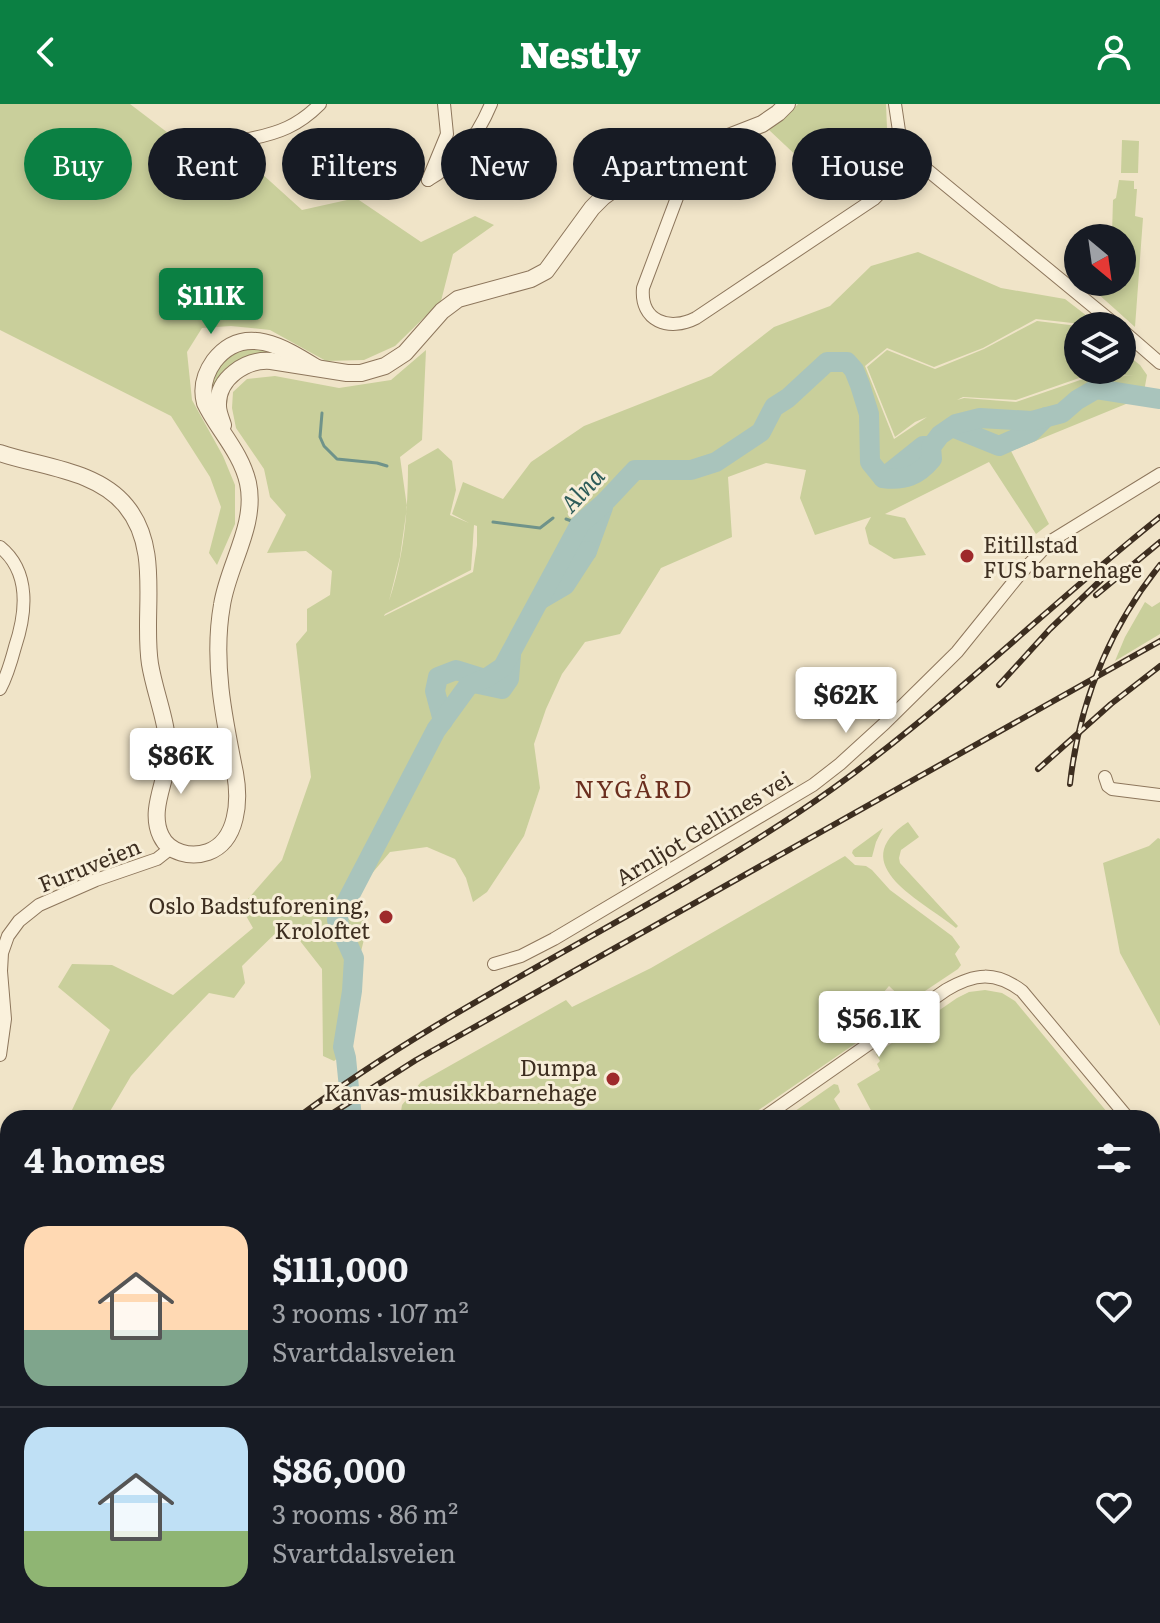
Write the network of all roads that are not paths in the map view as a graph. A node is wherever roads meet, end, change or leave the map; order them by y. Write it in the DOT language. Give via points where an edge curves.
graph roads {
  1 [pos="444,104"];
  2 [pos="491,104"];
  3 [pos="787,104"];
  4 [pos="895,104"];
  5 [pos="318,105"];
  6 [pos="752,128"];
  7 [pos="899,128"];
  8 [pos="266,135"];
  9 [pos="932,174"];
  10 [pos="600,200"];
  11 [pos="676,200"];
  12 [pos="873,200"];
  13 [pos="1100,312"];
  14 [pos="1136,342"];
  15 [pos="1160,363"];
  16 [pos="0,453"];
  17 [pos="1160,474"];
  18 [pos="0,547"];
  19 [pos="0,644"];
  20 [pos="15,647"];
  21 [pos="0,689"];
  22 [pos="1105,777"];
  23 [pos="1160,795"];
  24 [pos="171,848"];
  25 [pos="494,964"];
  26 [pos="0,1055"];
  27 [pos="774,1110"];
  28 [pos="1121,1110"];
  1 -- 2 [label="street" via="447,134 428,180 463,151"];
  3 -- 6 [label="street"];
  4 -- 7 [label="street"];
  5 -- 8 [label="street" via="294,125"];
  9 -- 13 [label="street"];
  10 -- 24 [label="street" via="539,276 458,299 385,366 361,373 334,372 262,360 246,364 225,382 218,407 250,498 220,617 219,663 236,778 236,815 224,841 210,851 190,854"];
  11 -- 12 [label="street" via="643,288 648,311 665,324 696,318"];
  14 -- 15 [label="street"];
  16 -- 24 [label="street" via="104,487 136,521 148,567 150,663 167,745 157,820"];
  17 -- 25 [label="street, Arnljot Gellines vei" via="1051,541 957,652 813,785 554,939"];
  18 -- 20 [label="street" via="15,565 23,588 24,618"];
  19 -- 20 [label="street"];
  20 -- 21 [label="street"];
  22 -- 23 [label="street" via="1112,789"];
  24 -- 26 [label="street, Furuveien" via="157,859 39,905 14,928 1,958 5,1019"];
  27 -- 28 [label="street" via="939,994 982,976 1002,979 1022,991"];
}
